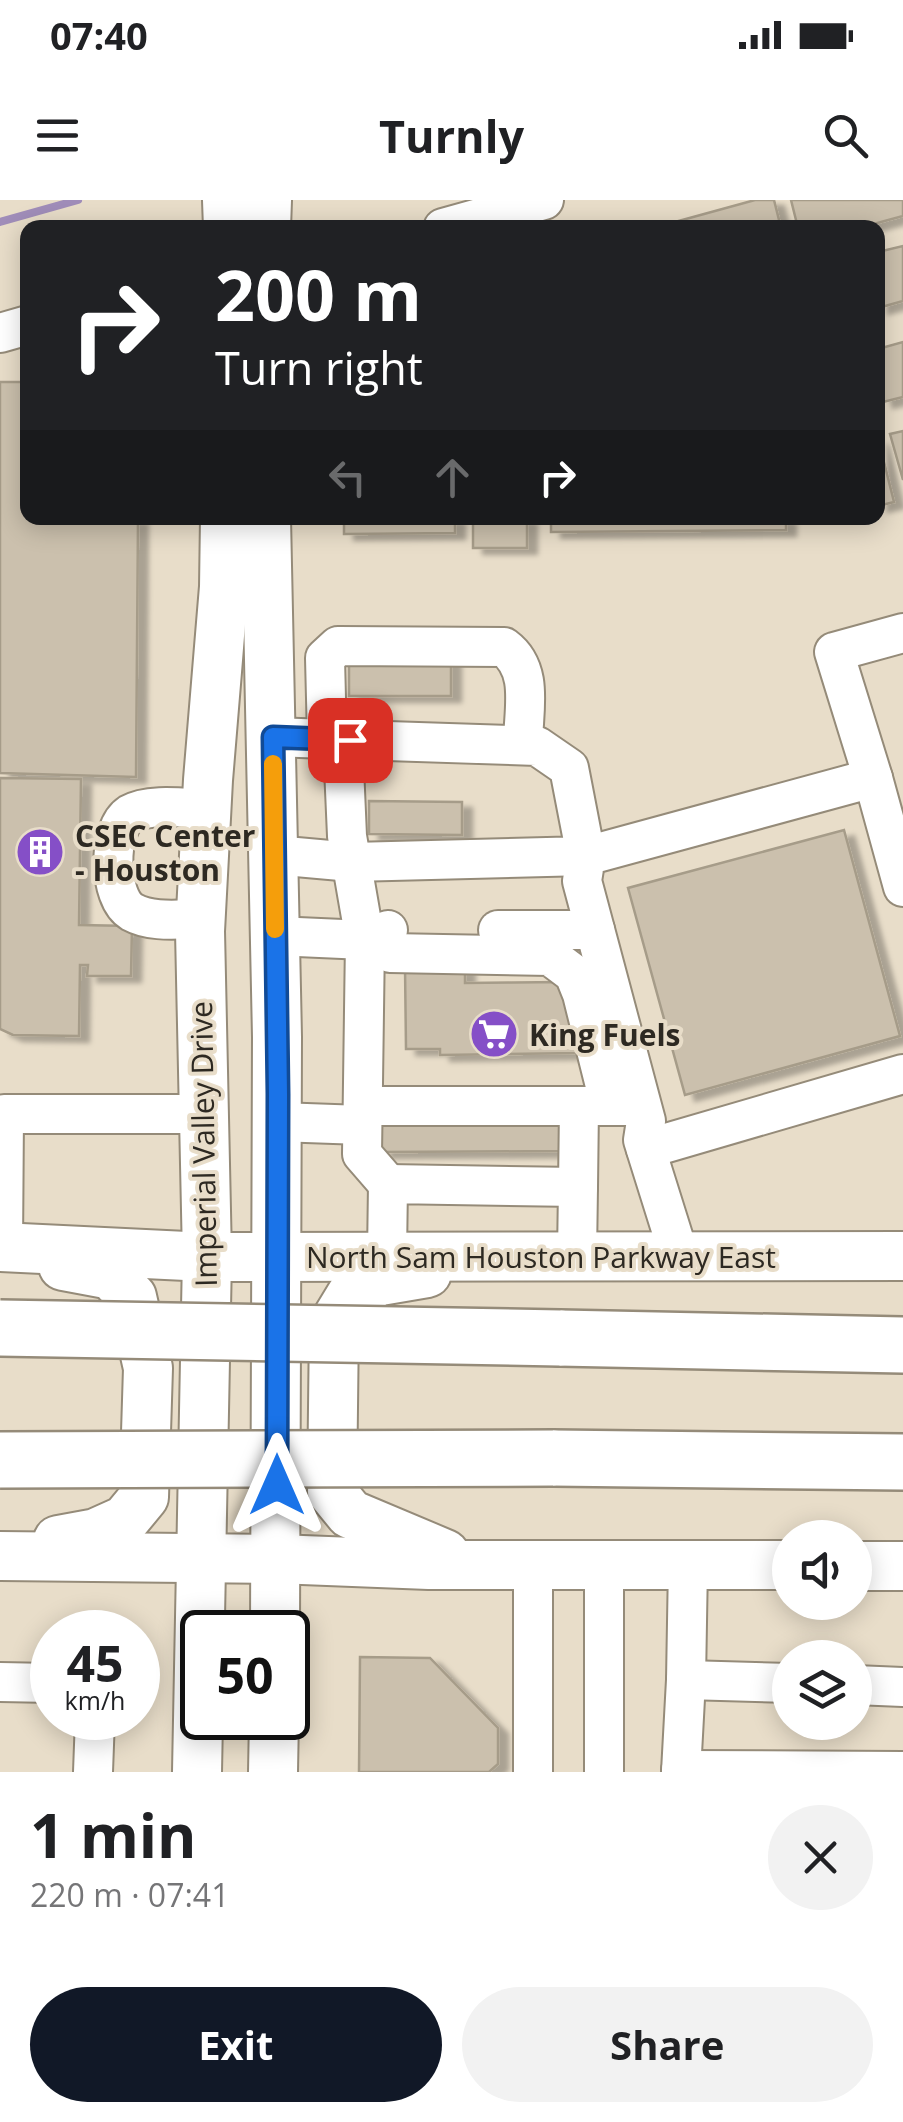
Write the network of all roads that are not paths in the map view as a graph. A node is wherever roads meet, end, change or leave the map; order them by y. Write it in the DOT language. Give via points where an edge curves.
graph roads {
  1 [pos="544,200"];
  2 [pos="472,220"];
  3 [pos="225,525"];
  4 [pos="266,525"];
  5 [pos="903,633"];
  6 [pos="212,732"];
  7 [pos="273,737"];
  8 [pos="326,740"];
  9 [pos="523,745"];
  10 [pos="874,778"];
  11 [pos="206,809"];
  12 [pos="274,856"];
  13 [pos="586,856"];
  14 [pos="352,862"];
  15 [pos="903,888"];
  16 [pos="201,919"];
  17 [pos="595,930"];
  18 [pos="275,936"];
  19 [pos="365,940"];
  20 [pos="903,1074"];
  21 [pos="610,1106"];
  22 [pos="204,1114"];
  23 [pos="362,1116"];
  24 [pos="278,1122"];
  25 [pos="646,1149"];
  26 [pos="388,1184"];
  27 [pos="578,1186"];
  28 [pos="6,1247"];
  29 [pos="387,1255"];
  30 [pos="529,1255"];
  31 [pos="577,1255"];
  32 [pos="678,1255"];
  33 [pos="206,1256"];
  34 [pos="278,1256"];
  35 [pos="903,1256"];
  36 [pos="0,1328"];
  37 [pos="903,1328"];
  38 [pos="803,1343"];
  39 [pos="903,1344"];
  40 [pos="0,1460"];
  41 [pos="903,1462"];
  42 [pos="0,1552"];
  43 [pos="200,1558"];
  44 [pos="277,1559"];
  45 [pos="688,1564"];
  46 [pos="474,1565"];
  47 [pos="533,1565"];
  48 [pos="604,1565"];
  49 [pos="772,1565"];
  50 [pos="872,1566"];
  51 [pos="903,1566"];
  52 [pos="276,1610"];
  53 [pos="686,1680"];
  54 [pos="0,1682"];
  55 [pos="30,1683"];
  56 [pos="772,1683"];
  57 [pos="872,1686"];
  58 [pos="903,1687"];
  59 [pos="94,1740"];
  60 [pos="274,1740"];
  61 [pos="682,1771"];
  62 [pos="903,1771"];
  63 [pos="93,1772"];
  64 [pos="197,1772"];
  65 [pos="273,1772"];
  66 [pos="533,1772"];
  67 [pos="604,1772"];
  1 -- 2 [label="lane"];
  3 -- 6 [label="main road, Imperial Valley Drive"];
  4 -- 7 [label="main road"];
  5 -- 10 [label="lane" via="834,652"];
  6 -- 7 [label="main road"];
  6 -- 11 [label="main road, Imperial Valley Drive"];
  7 -- 8 [label="lane"];
  7 -- 12 [label="main road"];
  8 -- 9 [label="lane"];
  8 -- 9 [label="lane" via="325,658 338,646 466,645 504,647 518,657 524,672"];
  8 -- 14 [label="lane" via="344,768"];
  9 -- 13 [label="lane" via="537,746 569,768"];
  10 -- 13 [label="lane"];
  10 -- 15 [label="lane"];
  11 -- 16 [label="main road, Imperial Valley Drive"];
  11 -- 16 [label="lane" via="132,813 116,837 114,884 131,912"];
  12 -- 14 [label="lane"];
  12 -- 18 [label="main road"];
  13 -- 14 [label="lane"];
  13 -- 17 [label="lane" via="582,881"];
  14 -- 19 [label="lane"];
  16 -- 22 [label="main road, Imperial Valley Drive"];
  17 -- 19 [label="lane" via="393,928"];
  17 -- 21 [label="lane"];
  18 -- 19 [label="lane"];
  18 -- 24 [label="main road"];
  19 -- 21 [label="lane" via="390,953 550,956 574,974 582,994"];
  19 -- 23 [label="lane"];
  20 -- 25 [label="lane"];
  21 -- 23 [label="lane"];
  21 -- 25 [label="lane" via="646,1120"];
  21 -- 27 [label="lane"];
  22 -- 28 [label="lane" via="4,1114"];
  22 -- 33 [label="main road, Imperial Valley Drive"];
  23 -- 24 [label="lane"];
  23 -- 26 [label="lane" via="362,1154"];
  24 -- 34 [label="main road"];
  25 -- 32 [label="lane"];
  26 -- 27 [label="lane"];
  26 -- 29 [label="lane"];
  27 -- 31 [label="lane"];
  28 -- 33 [label="main road, North Sam Houston Parkway East"];
  28 -- 42 [label="main road" via="112,1275 132,1297 148,1368 144,1497 125,1520 96,1534"];
  29 -- 30 [label="main road, North Sam Houston Parkway East"];
  29 -- 34 [label="main road, North Sam Houston Parkway East"];
  30 -- 31 [label="main road, North Sam Houston Parkway East"];
  30 -- 46 [label="main road" via="380,1281 351,1295 334,1323 332,1492 350,1514"];
  31 -- 32 [label="main road, North Sam Houston Parkway East"];
  32 -- 35 [label="main road, North Sam Houston Parkway East"];
  33 -- 34 [label="main road, North Sam Houston Parkway East"];
  33 -- 43 [label="main road, Imperial Valley Drive"];
  34 -- 44 [label="main road"];
  36 -- 38 [label="highway, bridge"];
  37 -- 38 [label="highway"];
  38 -- 39 [label="highway"];
  40 -- 41 [label="highway, bridge"];
  42 -- 43 [label="main road"];
  43 -- 44 [label="main road"];
  43 -- 64 [label="main road, Imperial Valley Drive"];
  44 -- 46 [label="main road"];
  44 -- 52 [label="main road"];
  45 -- 48 [label="main road"];
  45 -- 49 [label="main road"];
  45 -- 53 [label="lane"];
  46 -- 47 [label="main road"];
  47 -- 48 [label="main road"];
  47 -- 66 [label="lane"];
  48 -- 67 [label="lane"];
  50 -- 51 [label="main road"];
  53 -- 56 [label="lane"];
  53 -- 61 [label="lane"];
  54 -- 55 [label="lane"];
  57 -- 58 [label="lane"];
  59 -- 63 [label="lane"];
  60 -- 65 [label="main road"];
  61 -- 62 [label="lane"];
}
